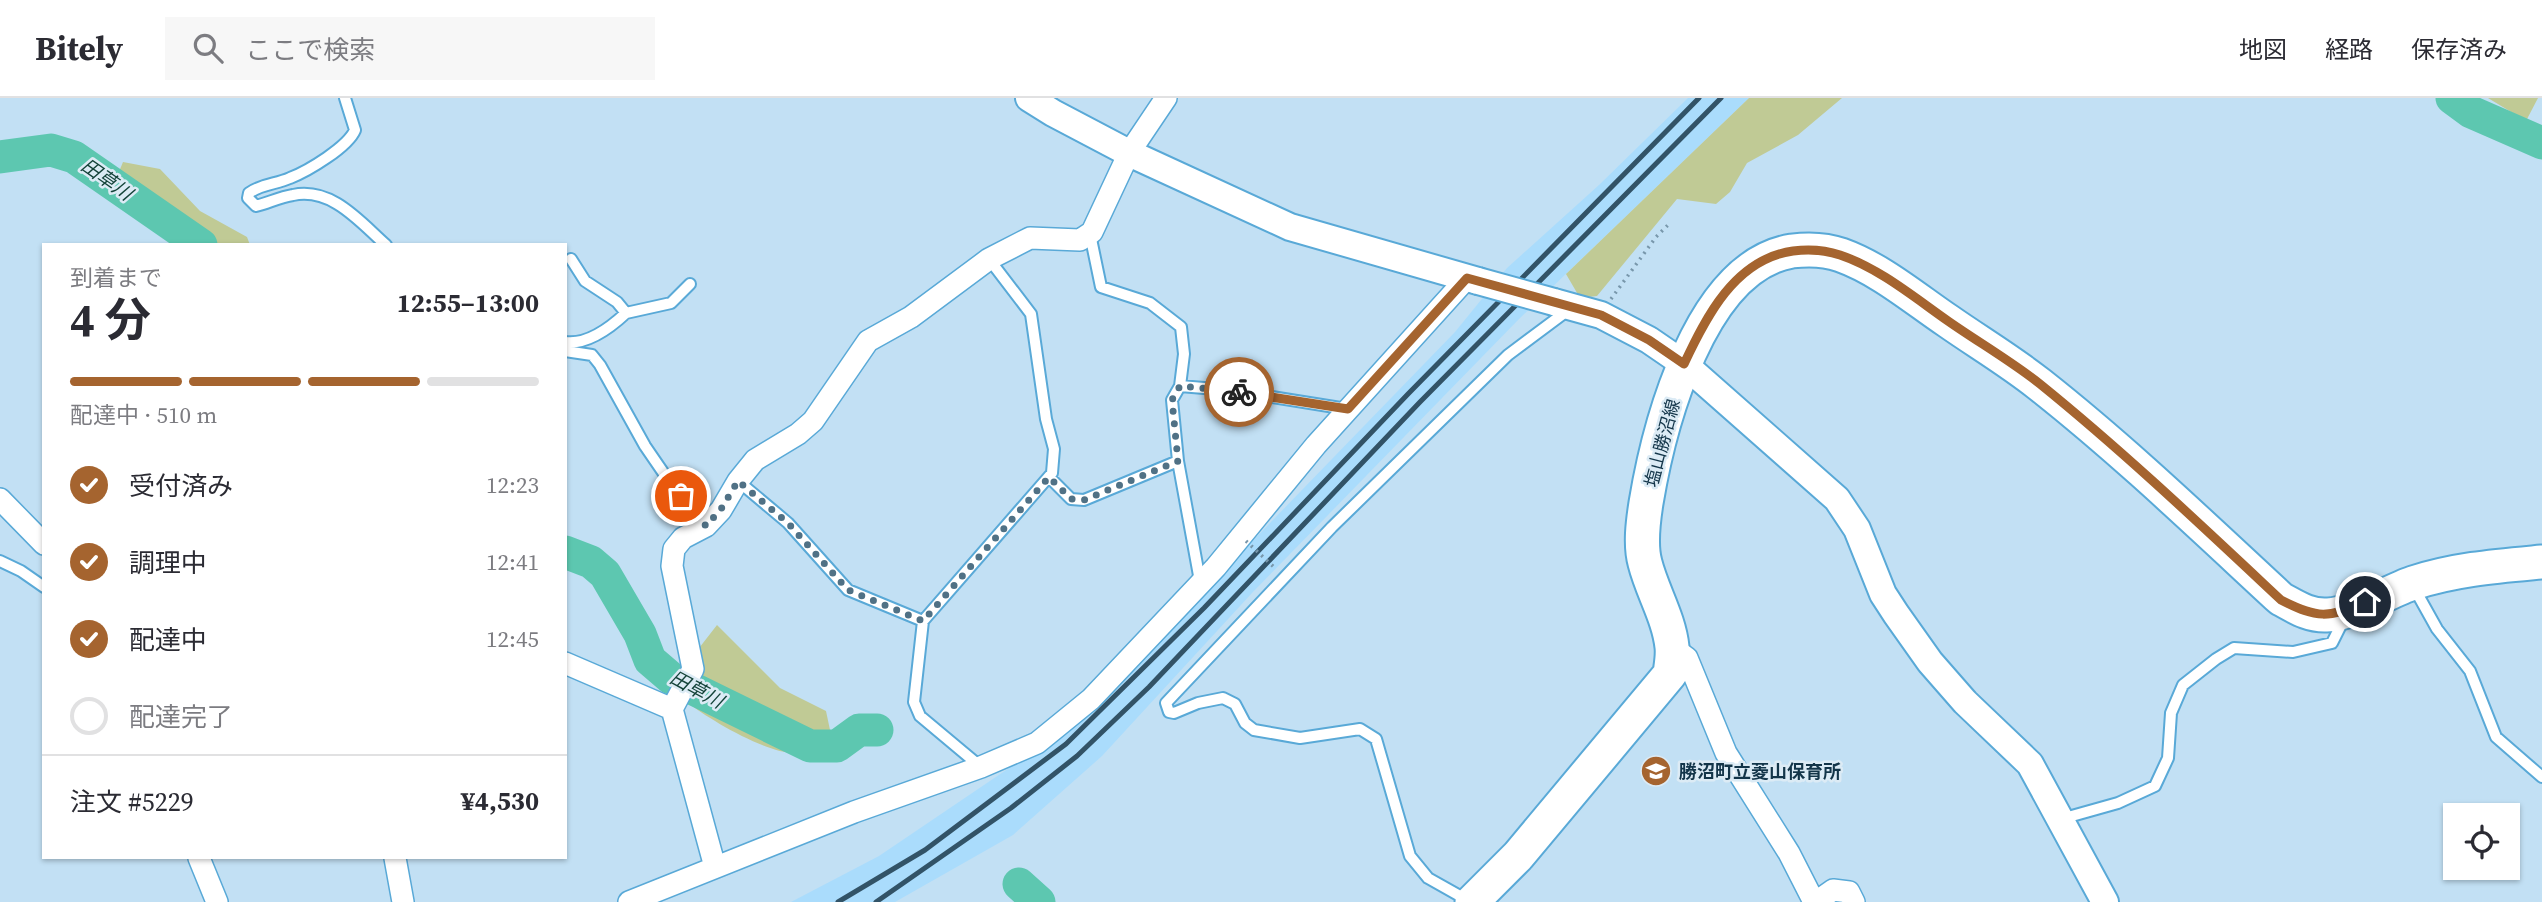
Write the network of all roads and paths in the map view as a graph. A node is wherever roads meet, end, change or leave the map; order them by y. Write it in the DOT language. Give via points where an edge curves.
graph roads {
  1 [pos="345,98"];
  2 [pos="1029,98"];
  3 [pos="1166,98"];
  4 [pos="1129,153"];
  5 [pos="1671,222"];
  6 [pos="1090,234"];
  7 [pos="384,243"];
  8 [pos="571,259"];
  9 [pos="989,260"];
  10 [pos="1473,279"];
  11 [pos="690,284"];
  12 [pos="1564,304"];
  13 [pos="626,313"];
  14 [pos="1601,315"];
  15 [pos="567,342"];
  16 [pos="567,351"];
  17 [pos="1684,364"];
  18 [pos="1180,386"];
  19 [pos="1348,409"];
  20 [pos="1178,461"];
  21 [pos="1049,477"];
  22 [pos="738,481"];
  23 [pos="0,499"];
  24 [pos="706,526"];
  25 [pos="1246,541"];
  26 [pos="42,542"];
  27 [pos="0,561"];
  28 [pos="2542,562"];
  29 [pos="1276,569"];
  30 [pos="1200,581"];
  31 [pos="2411,583"];
  32 [pos="42,586"];
  33 [pos="2346,611"];
  34 [pos="923,621"];
  35 [pos="1672,648"];
  36 [pos="567,664"];
  37 [pos="673,708"];
  38 [pos="981,767"];
  39 [pos="2542,777"];
  40 [pos="2061,819"];
  41 [pos="199,859"];
  42 [pos="395,859"];
  43 [pos="715,867"];
  44 [pos="2100,900"];
  45 [pos="217,902"];
  46 [pos="402,902"];
  47 [pos="629,902"];
  48 [pos="1472,902"];
  49 [pos="1815,902"];
  50 [pos="1854,902"];
  1 -- 7 [label="lane" via="355,130 352,137 324,159 291,178 256,189 248,198 256,206 292,195 329,199"];
  2 -- 4 [label="street"];
  3 -- 4 [label="street"];
  4 -- 6 [label="street"];
  4 -- 10 [label="street" via="1290,227"];
  5 -- 14 [label="path" via="1643,253"];
  6 -- 9 [label="street" via="1080,240 1030,239"];
  6 -- 18 [label="lane" via="1101,287 1150,303 1181,327"];
  8 -- 13 [label="lane" via="585,281"];
  9 -- 21 [label="lane" via="1031,314 1054,449"];
  9 -- 22 [label="street" via="911,317 868,341 813,421 755,460"];
  10 -- 12 [label="street, bridge"];
  10 -- 19 [label="street"];
  11 -- 13 [label="lane" via="671,303"];
  12 -- 14 [label="street"];
  12 -- 48 [label="lane" via="1332,527 1166,704 1174,713 1223,698 1235,704 1254,730 1300,738 1360,729 1376,738 1410,856 1428,878"];
  13 -- 15 [label="lane" via="581,342"];
  14 -- 17 [label="street"];
  16 -- 24 [label="lane" via="592,355 600,365 645,446"];
  17 -- 33 [label="main road, 塩山勝沼線" via="1717,303 1755,266 1790,251 1840,254 1878,273 2038,383 2144,472 2281,600 2305,612 2328,615"];
  17 -- 35 [label="main road, 塩山勝沼線" via="1646,503 1643,533 1644,562"];
  17 -- 40 [label="street" via="1837,499 1857,529 1883,594 1930,663 2030,764"];
  18 -- 19 [label="lane"];
  18 -- 20 [label="lane" via="1172,400"];
  19 -- 30 [label="street"];
  20 -- 21 [label="lane" via="1084,500 1071,499"];
  20 -- 30 [label="lane"];
  21 -- 34 [label="lane"];
  22 -- 24 [label="street"];
  22 -- 34 [label="lane" via="788,523 848,590"];
  23 -- 26 [label="street"];
  24 -- 37 [label="street" via="683,538 674,549 672,566 693,669"];
  25 -- 29 [label="path, bridge"];
  27 -- 32 [label="lane"];
  28 -- 31 [label="main road, 塩山勝沼線" via="2475,567"];
  30 -- 38 [label="street" via="1091,699 1037,743"];
  31 -- 33 [label="main road, 塩山勝沼線"];
  31 -- 39 [label="lane" via="2437,629 2470,671 2496,737"];
  33 -- 40 [label="lane" via="2332,643 2293,652 2234,648 2216,659 2183,685 2171,713 2168,758 2155,786 2118,803"];
  34 -- 38 [label="lane" via="914,702 920,716"];
  35 -- 48 [label="main road, 塩山勝沼線" via="1670,674 1518,856"];
  35 -- 49 [label="street" via="1688,658 1726,753"];
  36 -- 37 [label="street"];
  37 -- 43 [label="street"];
  38 -- 43 [label="street"];
  40 -- 44 [label="street"];
  41 -- 45 [label="street"];
  42 -- 46 [label="street"];
  43 -- 47 [label="street"];
  49 -- 50 [label="street" via="1833,890 1849,892"];
}
